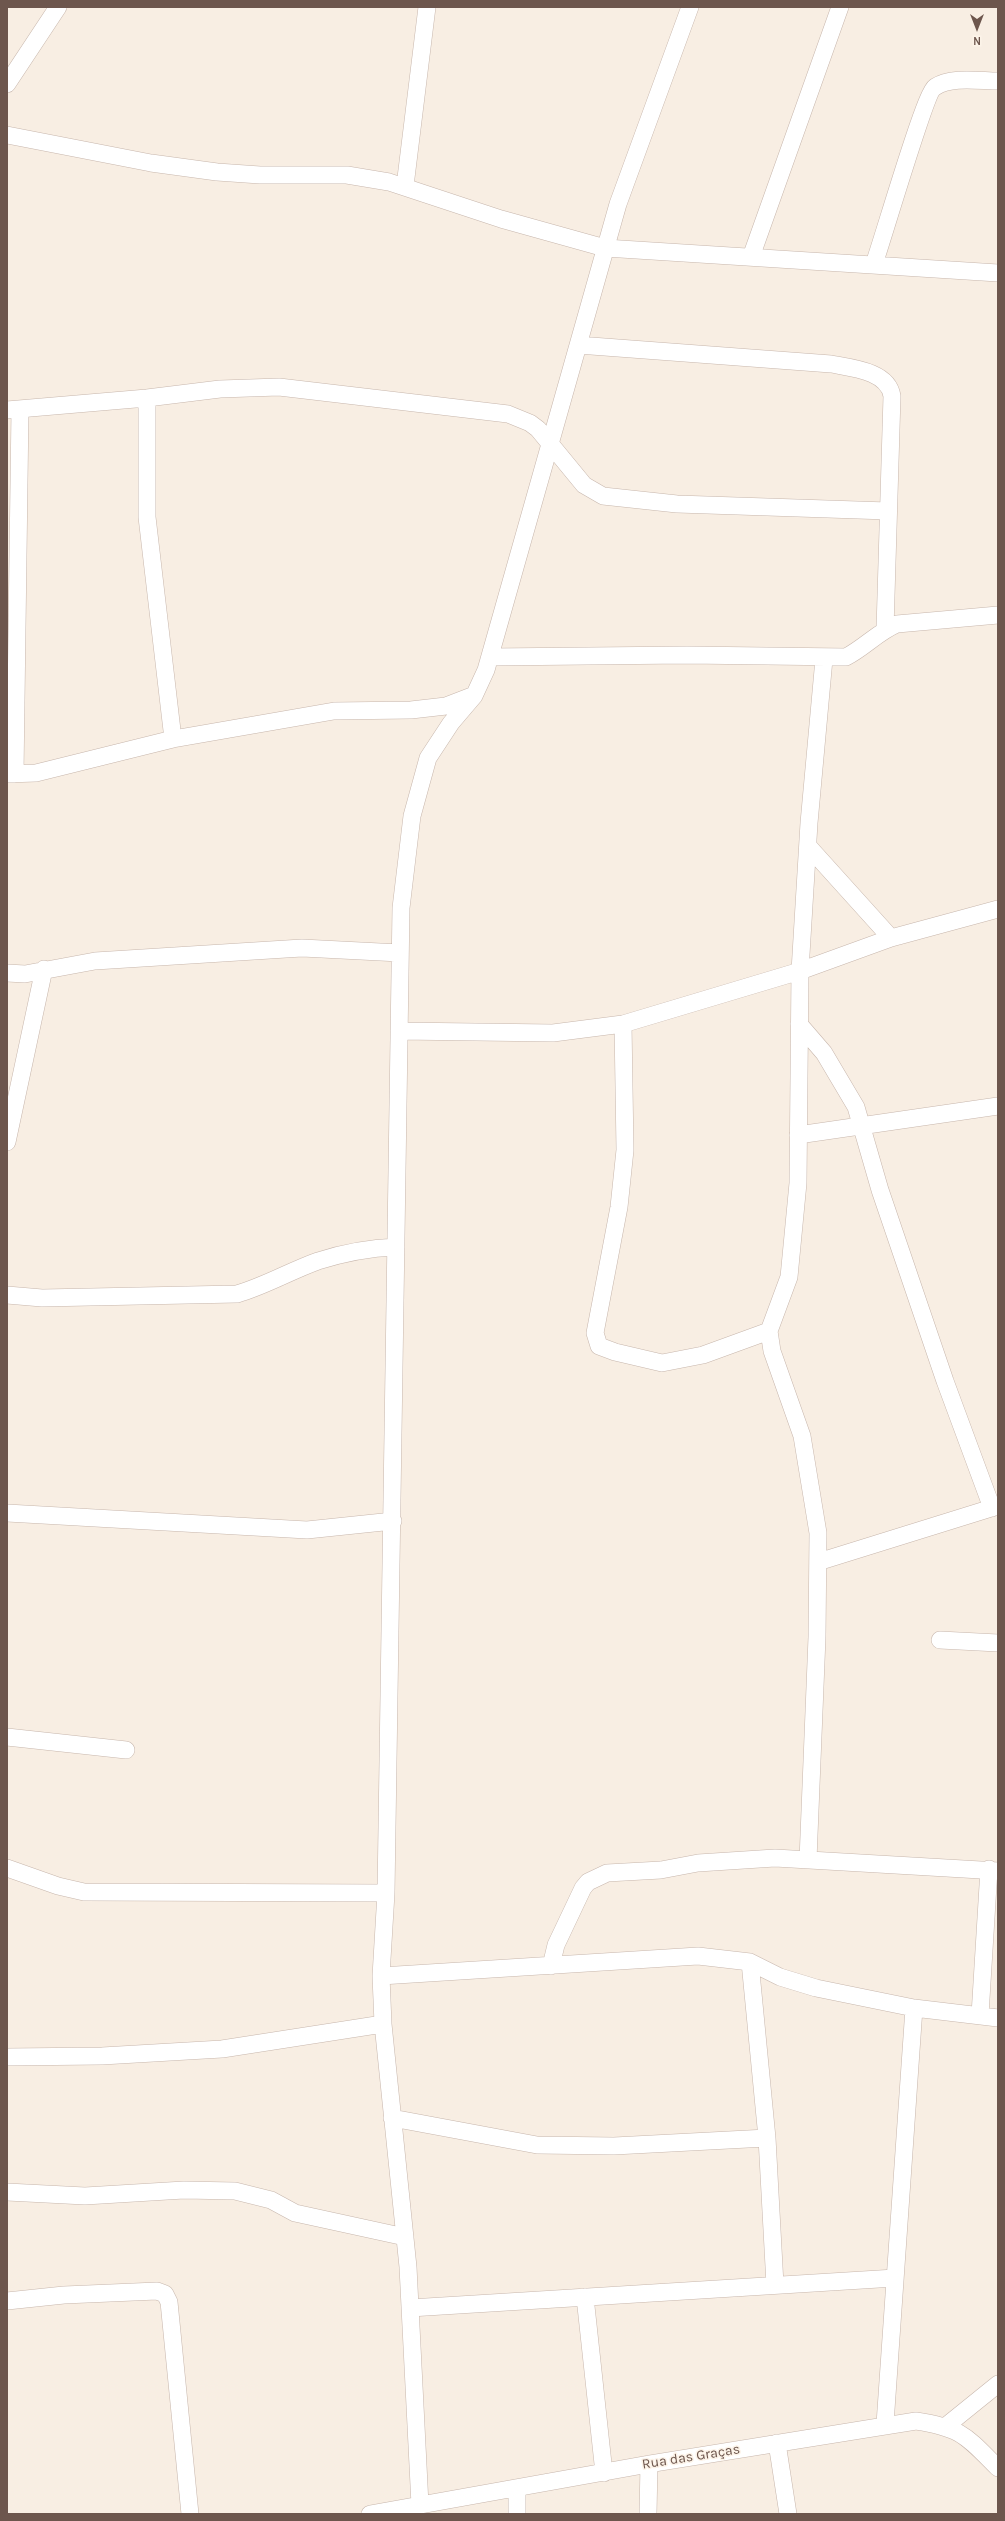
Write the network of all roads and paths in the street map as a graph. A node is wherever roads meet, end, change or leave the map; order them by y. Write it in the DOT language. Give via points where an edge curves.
graph roads {
  1 [pos="58,7"];
  2 [pos="427,7"];
  3 [pos="690,7"];
  4 [pos="840,7"];
  5 [pos="998,81"];
  6 [pos="7,84"];
  7 [pos="7,135"];
  8 [pos="405,186"];
  9 [pos="605,248"];
  10 [pos="751,257"];
  11 [pos="874,264"];
  12 [pos="998,273"];
  13 [pos="578,345"];
  14 [pos="147,398"];
  15 [pos="13,410"];
  16 [pos="550,442"];
  17 [pos="888,511"];
  18 [pos="998,615"];
  19 [pos="885,629"];
  20 [pos="490,657"];
  21 [pos="824,658"];
  22 [pos="11,679"];
  23 [pos="474,696"];
  24 [pos="173,739"];
  25 [pos="11,774"];
  26 [pos="808,846"];
  27 [pos="998,909"];
  28 [pos="891,938"];
  29 [pos="400,953"];
  30 [pos="44,969"];
  31 [pos="800,971"];
  32 [pos="7,973"];
  33 [pos="623,1024"];
  34 [pos="799,1024"];
  35 [pos="399,1031"];
  36 [pos="12,1094"];
  37 [pos="998,1106"];
  38 [pos="862,1127"];
  39 [pos="798,1135"];
  40 [pos="7,1142"];
  41 [pos="396,1247"];
  42 [pos="7,1295"];
  43 [pos="769,1331"];
  44 [pos="995,1507"];
  45 [pos="7,1513"];
  46 [pos="392,1521"];
  47 [pos="818,1562"];
  48 [pos="940,1640"];
  49 [pos="998,1643"];
  50 [pos="7,1737"];
  51 [pos="126,1750"];
  52 [pos="808,1860"];
  53 [pos="7,1868"];
  54 [pos="993,1870"];
  55 [pos="386,1893"];
  56 [pos="750,1962"];
  57 [pos="551,1966"];
  58 [pos="382,1976"];
  59 [pos="914,2008"];
  60 [pos="980,2015"];
  61 [pos="998,2018"];
  62 [pos="383,2024"];
  63 [pos="7,2057"];
  64 [pos="392,2118"];
  65 [pos="767,2138"];
  66 [pos="7,2192"];
  67 [pos="405,2237"];
  68 [pos="895,2278"];
  69 [pos="776,2286"];
  70 [pos="585,2297"];
  71 [pos="7,2302"];
  72 [pos="410,2308"];
  73 [pos="998,2384"];
  74 [pos="885,2424"];
  75 [pos="946,2426"];
  76 [pos="776,2443"];
  77 [pos="649,2464"];
  78 [pos="998,2468"];
  79 [pos="604,2473"];
  80 [pos="517,2488"];
  81 [pos="420,2505"];
  82 [pos="190,2514"];
  83 [pos="370,2514"];
  84 [pos="517,2514"];
  85 [pos="648,2514"];
  86 [pos="788,2514"];
  1 -- 6 [label="street"];
  2 -- 8 [label="street"];
  3 -- 9 [label="street" via="618,204"];
  4 -- 10 [label="street"];
  5 -- 11 [label="street" via="942,83 933,88"];
  7 -- 8 [label="street" via="217,172 260,175 347,175"];
  8 -- 9 [label="street" via="501,219"];
  9 -- 10 [label="street"];
  9 -- 13 [label="street"];
  10 -- 11 [label="street"];
  11 -- 12 [label="street"];
  13 -- 16 [label="street"];
  13 -- 17 [label="street" via="831,364 880,378 891,388 892,396"];
  14 -- 15 [label="street"];
  14 -- 16 [label="street" via="220,389 279,387 508,414 530,423"];
  14 -- 24 [label="street" via="147,517"];
  15 -- 22 [label="street"];
  16 -- 17 [label="street" via="584,485 603,496 677,504"];
  16 -- 20 [label="street"];
  17 -- 19 [label="street"];
  18 -- 19 [label="street" via="897,624"];
  19 -- 21 [label="street" via="862,648 846,657"];
  20 -- 21 [label="street" via="687,655"];
  20 -- 23 [label="street"];
  21 -- 26 [label="street"];
  22 -- 25 [label="street"];
  23 -- 24 [label="street" via="446,706 411,710 334,711"];
  23 -- 29 [label="street" via="428,758 412,816 401,908"];
  24 -- 25 [label="street" via="36,773"];
  26 -- 28 [label="street"];
  26 -- 31 [label="street"];
  27 -- 28 [label="street"];
  28 -- 31 [label="street"];
  29 -- 30 [label="street" via="302,948 94,961"];
  29 -- 35 [label="street"];
  30 -- 32 [label="street" via="25,974"];
  30 -- 36 [label="street"];
  31 -- 33 [label="street"];
  31 -- 34 [label="street"];
  33 -- 35 [label="street" via="553,1033"];
  33 -- 43 [label="street" via="625,1150 619,1207 595,1333 599,1346 662,1363 703,1355"];
  34 -- 38 [label="street" via="824,1053 843,1083 856,1107"];
  34 -- 39 [label="street"];
  35 -- 41 [label="street"];
  36 -- 40 [label="street"];
  37 -- 38 [label="street"];
  38 -- 39 [label="street"];
  38 -- 44 [label="street" via="880,1190 945,1381"];
  39 -- 43 [label="street" via="798,1183 789,1277"];
  41 -- 42 [label="street" via="372,1248 341,1254 316,1262 256,1289 237,1294 42,1298"];
  41 -- 46 [label="street"];
  43 -- 47 [label="street" via="772,1352 802,1436 818,1534"];
  44 -- 47 [label="street"];
  45 -- 46 [label="street" via="307,1530"];
  46 -- 55 [label="street"];
  47 -- 52 [label="street"];
  48 -- 49 [label="street"];
  50 -- 51 [label="street"];
  52 -- 54 [label="street"];
  52 -- 57 [label="street" via="775,1858 698,1863 599,1876 588,1882 578,1897 556,1945"];
  53 -- 55 [label="street" via="58,1886 84,1892"];
  54 -- 60 [label="street"];
  55 -- 58 [label="street"];
  56 -- 57 [label="street" via="698,1956"];
  56 -- 59 [label="street" via="780,1977 816,1988"];
  56 -- 65 [label="street"];
  57 -- 58 [label="street"];
  58 -- 62 [label="street"];
  59 -- 60 [label="street"];
  59 -- 68 [label="street"];
  60 -- 61 [label="street"];
  62 -- 63 [label="street" via="222,2049 102,2056"];
  62 -- 64 [label="street"];
  64 -- 65 [label="street" via="537,2146 614,2146"];
  64 -- 67 [label="street"];
  65 -- 69 [label="street"];
  66 -- 67 [label="street" via="84,2196 184,2190 235,2191 271,2200 295,2212"];
  67 -- 72 [label="street"];
  68 -- 69 [label="street"];
  68 -- 74 [label="street"];
  69 -- 70 [label="street"];
  70 -- 72 [label="street"];
  70 -- 79 [label="street"];
  71 -- 82 [label="street" via="72,2295 157,2291 165,2294 169,2302"];
  72 -- 81 [label="street"];
  73 -- 75 [label="street"];
  74 -- 75 [label="street, Rua das Graças" via="916,2421"];
  74 -- 76 [label="street, Rua das Graças"];
  75 -- 78 [label="street, Rua das Graças" via="967,2436"];
  76 -- 77 [label="street, Rua das Graças"];
  76 -- 86 [label="street"];
  77 -- 79 [label="street, Rua das Graças"];
  77 -- 85 [label="street"];
  79 -- 80 [label="street, Rua das Graças"];
  80 -- 81 [label="street, Rua das Graças"];
  80 -- 84 [label="street"];
  81 -- 83 [label="street, Rua das Graças"];
}
